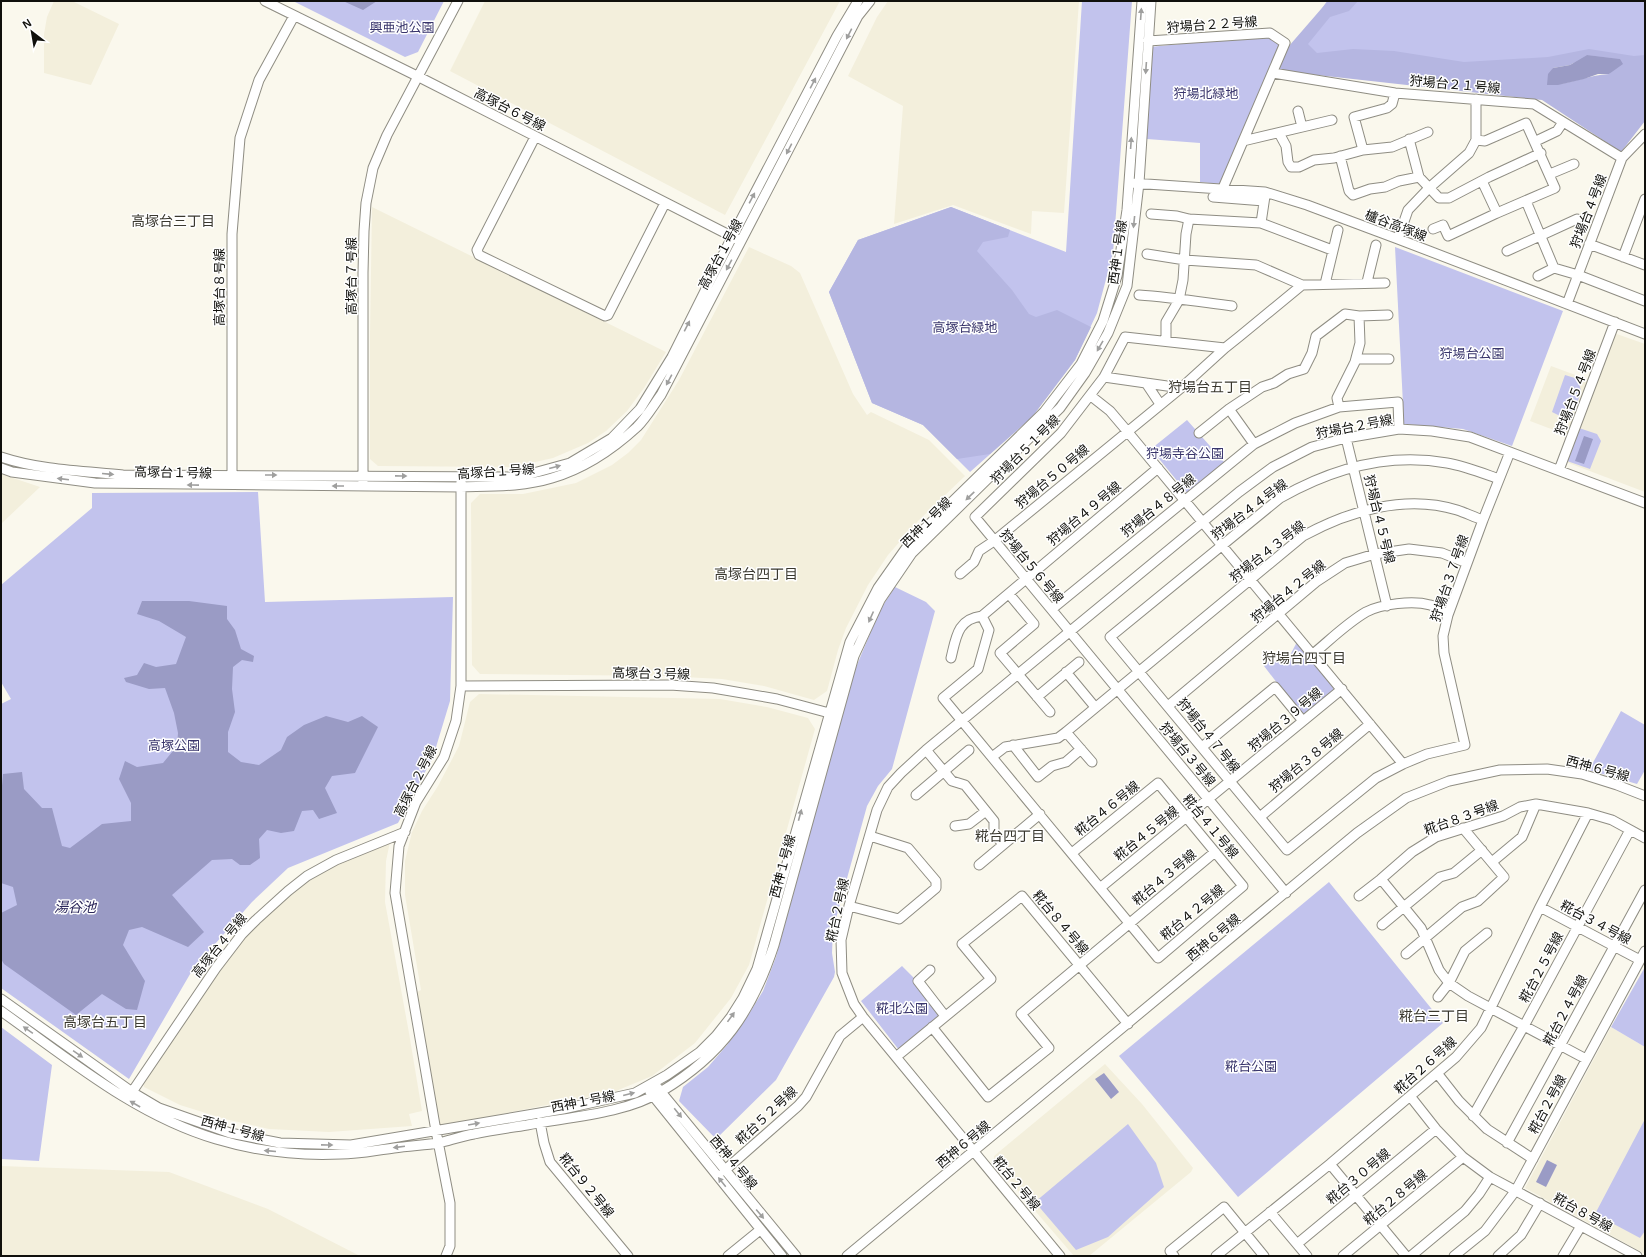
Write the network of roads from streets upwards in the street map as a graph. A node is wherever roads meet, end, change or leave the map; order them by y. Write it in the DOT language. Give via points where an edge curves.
graph roads {
  1 [pos="265,1"];
  2 [pos="458,1"];
  3 [pos="858,1"];
  4 [pos="870,1"];
  5 [pos="1142,1"];
  6 [pos="1151,1"];
  7 [pos="294,16"];
  8 [pos="1148,41"];
  9 [pos="1273,73"];
  10 [pos="419,77"];
  11 [pos="1395,93"];
  12 [pos="1476,99"];
  13 [pos="1298,111"];
  14 [pos="1332,120"];
  15 [pos="1563,122"];
  16 [pos="1302,127"];
  17 [pos="1428,132"];
  18 [pos="1279,133"];
  19 [pos="1645,134"];
  20 [pos="535,137"];
  21 [pos="1409,139"];
  22 [pos="1476,140"];
  23 [pos="1243,141"];
  24 [pos="1536,142"];
  25 [pos="1363,150"];
  26 [pos="1541,153"];
  27 [pos="1340,156"];
  28 [pos="1622,158"];
  29 [pos="1574,164"];
  30 [pos="1550,174"];
  31 [pos="1419,178"];
  32 [pos="1482,181"];
  33 [pos="1129,182"];
  34 [pos="1138,183"];
  35 [pos="1222,188"];
  36 [pos="1429,188"];
  37 [pos="1213,197"];
  38 [pos="1264,197"];
  39 [pos="1645,199"];
  40 [pos="1526,201"];
  41 [pos="665,203"];
  42 [pos="1497,213"];
  43 [pos="1151,214"];
  44 [pos="1189,219"];
  45 [pos="1577,219"];
  46 [pos="1261,223"];
  47 [pos="1433,229"];
  48 [pos="1338,230"];
  49 [pos="1541,236"];
  50 [pos="732,237"];
  51 [pos="1398,239"];
  52 [pos="742,241"];
  53 [pos="1589,244"];
  54 [pos="1376,245"];
  55 [pos="1332,250"];
  56 [pos="1507,251"];
  57 [pos="1147,254"];
  58 [pos="1623,257"];
  59 [pos="1185,260"];
  60 [pos="1645,266"];
  61 [pos="1554,268"];
  62 [pos="1578,275"];
  63 [pos="1538,276"];
  64 [pos="1367,282"];
  65 [pos="1385,283"];
  66 [pos="1325,284"];
  67 [pos="1302,285"];
  68 [pos="1139,294"];
  69 [pos="1179,300"];
  70 [pos="1645,301"];
  71 [pos="1567,304"];
  72 [pos="1232,306"];
  73 [pos="1388,315"];
  74 [pos="1359,316"];
  75 [pos="1615,322"];
  76 [pos="1645,334"];
  77 [pos="1166,341"];
  78 [pos="1224,348"];
  79 [pos="1356,358"];
  80 [pos="1389,359"];
  81 [pos="1104,377"];
  82 [pos="1146,383"];
  83 [pos="1181,388"];
  84 [pos="1091,396"];
  85 [pos="1160,404"];
  86 [pos="1339,407"];
  87 [pos="1229,409"];
  88 [pos="1399,430"];
  89 [pos="1127,431"];
  90 [pos="1199,433"];
  91 [pos="1346,438"];
  92 [pos="1254,444"];
  93 [pos="1510,452"];
  94 [pos="1,457"];
  95 [pos="1353,467"];
  96 [pos="1,468"];
  97 [pos="1158,468"];
  98 [pos="1559,470"];
  99 [pos="232,474"];
  100 [pos="363,476"];
  101 [pos="461,477"];
  102 [pos="1499,479"];
  103 [pos="232,486"];
  104 [pos="362,486"];
  105 [pos="461,487"];
  106 [pos="1185,500"];
  107 [pos="1645,503"];
  108 [pos="1364,510"];
  109 [pos="975,517"];
  110 [pos="1483,520"];
  111 [pos="1204,522"];
  112 [pos="994,541"];
  113 [pos="1222,545"];
  114 [pos="1375,554"];
  115 [pos="1467,563"];
  116 [pos="960,574"];
  117 [pos="1026,579"];
  118 [pos="1251,579"];
  119 [pos="1009,594"];
  120 [pos="1387,606"];
  121 [pos="1052,610"];
  122 [pos="1280,614"];
  123 [pos="1448,615"];
  124 [pos="982,616"];
  125 [pos="1071,632"];
  126 [pos="1110,637"];
  127 [pos="1313,654"];
  128 [pos="951,658"];
  129 [pos="1079,662"];
  130 [pos="1140,671"];
  131 [pos="1066,672"];
  132 [pos="1019,675"];
  133 [pos="461,686"];
  134 [pos="1118,689"];
  135 [pos="1342,689"];
  136 [pos="1037,697"];
  137 [pos="1168,706"];
  138 [pos="1095,707"];
  139 [pos="1050,712"];
  140 [pos="833,714"];
  141 [pos="962,721"];
  142 [pos="1303,721"];
  143 [pos="1370,724"];
  144 [pos="1066,732"];
  145 [pos="1013,745"];
  146 [pos="1202,747"];
  147 [pos="1081,749"];
  148 [pos="926,750"];
  149 [pos="968,750"];
  150 [pos="992,757"];
  151 [pos="1092,762"];
  152 [pos="1403,764"];
  153 [pos="943,770"];
  154 [pos="1230,781"];
  155 [pos="1158,783"];
  156 [pos="1644,791"];
  157 [pos="916,795"];
  158 [pos="1209,799"];
  159 [pos="1536,804"];
  160 [pos="986,811"];
  161 [pos="1588,813"];
  162 [pos="1040,814"];
  163 [pos="1186,817"];
  164 [pos="1260,817"];
  165 [pos="955,826"];
  166 [pos="1463,828"];
  167 [pos="1630,830"];
  168 [pos="405,832"];
  169 [pos="870,836"];
  170 [pos="1645,838"];
  171 [pos="1003,845"];
  172 [pos="1287,850"];
  173 [pos="1482,850"];
  174 [pos="1215,852"];
  175 [pos="1072,853"];
  176 [pos="1492,862"];
  177 [pos="979,865"];
  178 [pos="1381,879"];
  179 [pos="1243,886"];
  180 [pos="1100,888"];
  181 [pos="1645,890"];
  182 [pos="1286,893"];
  183 [pos="1359,896"];
  184 [pos="850,906"];
  185 [pos="1404,907"];
  186 [pos="1540,907"];
  187 [pos="1129,923"];
  188 [pos="1382,924"];
  189 [pos="1577,927"];
  190 [pos="1487,933"];
  191 [pos="1425,938"];
  192 [pos="1614,946"];
  193 [pos="1645,951"];
  194 [pos="1406,954"];
  195 [pos="1640,960"];
  196 [pos="1080,965"];
  197 [pos="930,970"];
  198 [pos="1449,983"];
  199 [pos="1438,997"];
  200 [pos="1,999"];
  201 [pos="1490,1008"];
  202 [pos="1,1011"];
  203 [pos="945,1016"];
  204 [pos="863,1017"];
  205 [pos="1128,1024"];
  206 [pos="932,1026"];
  207 [pos="1524,1026"];
  208 [pos="1561,1046"];
  209 [pos="896,1057"];
  210 [pos="1586,1059"];
  211 [pos="1437,1073"];
  212 [pos="650,1085"];
  213 [pos="132,1092"];
  214 [pos="657,1094"];
  215 [pos="1410,1096"];
  216 [pos="1473,1116"];
  217 [pos="540,1122"];
  218 [pos="1436,1129"];
  219 [pos="436,1131"];
  220 [pos="438,1143"];
  221 [pos="1507,1143"];
  222 [pos="974,1152"];
  223 [pos="1463,1157"];
  224 [pos="1533,1159"];
  225 [pos="1330,1164"];
  226 [pos="724,1171"];
  227 [pos="1490,1177"];
  228 [pos="1516,1190"];
  229 [pos="1356,1195"];
  230 [pos="1540,1204"];
  231 [pos="1270,1212"];
  232 [pos="1381,1225"];
  233 [pos="1581,1226"];
  234 [pos="760,1230"];
  235 [pos="1244,1233"];
  236 [pos="1297,1244"];
  237 [pos="1621,1247"];
  238 [pos="446,1256"];
  239 [pos="628,1256"];
  240 [pos="728,1256"];
  241 [pos="782,1256"];
  242 [pos="796,1256"];
  243 [pos="847,1256"];
  244 [pos="1060,1256"];
  245 [pos="1174,1256"];
  246 [pos="1216,1256"];
  247 [pos="1264,1256"];
  248 [pos="1307,1256"];
  249 [pos="1343,1256"];
  250 [pos="1406,1256"];
  251 [pos="1411,1256"];
  252 [pos="1454,1256"];
  253 [pos="1498,1256"];
  254 [pos="1563,1256"];
  255 [pos="1616,1256"];
  256 [pos="1637,1256"];
  1 -- 7 [label="street, 高塚台６号線"];
  2 -- 10 [label="street, 高塚台７号線"];
  50 -- 3 [label="street, 高塚台１号線, one-way" via="837,36"];
  4 -- 52 [label="street, 高塚台１号線, one-way" via="858,16"];
  33 -- 5 [label="street, 西神１号線, one-way"];
  6 -- 8 [label="street, 西神１号線"];
  7 -- 10 [label="street, 高塚台６号線"];
  7 -- 99 [label="street, 高塚台８号線" via="259,80 240,138 232,234"];
  8 -- 9 [label="street, 狩場台２２号線" via="1270,33 1285,43"];
  8 -- 34 [label="street, 西神１号線, one-way"];
  9 -- 11 [label="street, 狩場台２１号線"];
  9 -- 23 [label="street, 狩場台２２号線"];
  10 -- 20 [label="street, 高塚台６号線"];
  10 -- 100 [label="street, 高塚台７号線" via="387,135 373,168 366,203 363,273"];
  11 -- 12 [label="street, 狩場台２１号線"];
  11 -- 25 [label="street" via="1392,104 1387,108 1354,117"];
  12 -- 15 [label="street, 狩場台２１号線" via="1534,104"];
  12 -- 22 [label="street"];
  13 -- 16 [label="street"];
  14 -- 16 [label="street"];
  15 -- 24 [label="street" via="1557,131"];
  15 -- 28 [label="street, 狩場台２１号線"];
  16 -- 18 [label="street"];
  17 -- 21 [label="street"];
  18 -- 23 [label="street"];
  18 -- 27 [label="street" via="1286,146 1291,167"];
  19 -- 28 [label="street, 狩場台４号線"];
  20 -- 41 [label="street, 高塚台６号線"];
  20 -- 41 [label="street" via="477,250 479,255 605,316 608,315"];
  21 -- 25 [label="street" via="1392,147"];
  21 -- 31 [label="street"];
  22 -- 24 [label="street" via="1485,141 1526,122"];
  22 -- 36 [label="street" via="1469,153"];
  23 -- 35 [label="street, 狩場台２２号線"];
  24 -- 26 [label="street"];
  25 -- 27 [label="street"];
  26 -- 30 [label="street"];
  26 -- 32 [label="street"];
  27 -- 31 [label="street" via="1349,191 1353,195 1399,181"];
  28 -- 53 [label="street, 狩場台４号線"];
  29 -- 30 [label="street"];
  30 -- 40 [label="street" via="1556,188"];
  31 -- 36 [label="street"];
  32 -- 36 [label="street" via="1449,198 1439,198"];
  32 -- 42 [label="street"];
  33 -- 34 [label="street, 櫨谷高塚線"];
  33 -- 140 [label="street, 西神１号線" via="1117,276 1103,321 1080,364 1044,412 909,544 878,588 850,642"];
  34 -- 35 [label="street, 櫨谷高塚線"];
  34 -- 140 [label="street, 西神１号線, one-way" via="1127,286 1108,333 1085,373 1060,408 912,553 880,600 854,656"];
  35 -- 38 [label="street, 櫨谷高塚線"];
  36 -- 51 [label="street" via="1408,210"];
  37 -- 38 [label="street"];
  38 -- 46 [label="street"];
  38 -- 51 [label="street, 櫨谷高塚線" via="1307,206"];
  39 -- 58 [label="street"];
  40 -- 42 [label="street"];
  40 -- 49 [label="street"];
  41 -- 50 [label="street, 高塚台６号線"];
  42 -- 47 [label="street" via="1448,236 1443,225"];
  43 -- 44 [label="street"];
  44 -- 46 [label="street"];
  44 -- 59 [label="street"];
  45 -- 49 [label="street"];
  46 -- 55 [label="street"];
  48 -- 55 [label="street"];
  49 -- 56 [label="street"];
  49 -- 61 [label="street"];
  50 -- 52 [label="street, 高塚台６号線"];
  101 -- 50 [label="street, 高塚台１号線, one-way" via="519,477 570,463 612,438 640,409 672,356"];
  51 -- 71 [label="street, 櫨谷高塚線"];
  52 -- 105 [label="street, 高塚台１号線, one-way" via="661,395 638,426 599,456 551,479 513,485"];
  53 -- 58 [label="street"];
  53 -- 62 [label="street, 狩場台４号線"];
  54 -- 64 [label="street"];
  55 -- 66 [label="street"];
  57 -- 59 [label="street"];
  58 -- 60 [label="street"];
  59 -- 67 [label="street" via="1256,265"];
  59 -- 69 [label="street"];
  61 -- 62 [label="street"];
  61 -- 63 [label="street"];
  62 -- 70 [label="street"];
  62 -- 71 [label="street, 狩場台４号線"];
  64 -- 65 [label="street"];
  64 -- 66 [label="street"];
  66 -- 67 [label="street"];
  67 -- 78 [label="street, 狩場台５０号線"];
  68 -- 69 [label="street"];
  69 -- 72 [label="street"];
  69 -- 77 [label="street" via="1166,322"];
  71 -- 75 [label="street, 櫨谷高塚線"];
  73 -- 74 [label="street"];
  74 -- 79 [label="street" via="1360,343"];
  74 -- 87 [label="street" via="1345,314 1316,336 1312,354 1304,369 1262,387"];
  75 -- 76 [label="street, 櫨谷高塚線"];
  75 -- 98 [label="street, 狩場台５４号線"];
  77 -- 78 [label="street"];
  77 -- 81 [label="street, 狩場台５１号線" via="1125,337"];
  78 -- 83 [label="street, 狩場台５０号線"];
  79 -- 80 [label="street"];
  79 -- 86 [label="street" via="1337,398"];
  81 -- 82 [label="street"];
  81 -- 84 [label="street, 狩場台５１号線"];
  82 -- 83 [label="street"];
  82 -- 85 [label="street"];
  83 -- 85 [label="street, 狩場台５０号線"];
  84 -- 89 [label="street" via="1110,411"];
  84 -- 109 [label="street, 狩場台５１号線" via="1061,433"];
  85 -- 89 [label="street, 狩場台５０号線"];
  86 -- 88 [label="street, 狩場台４８号線" via="1398,402"];
  86 -- 92 [label="street, 狩場台４８号線" via="1295,423"];
  87 -- 90 [label="street"];
  87 -- 92 [label="street"];
  88 -- 91 [label="street, 狩場台２号線"];
  88 -- 93 [label="street, 狩場台２号線" via="1432,431 1470,437"];
  89 -- 97 [label="street"];
  89 -- 112 [label="street, 狩場台５０号線"];
  91 -- 95 [label="street, 狩場台４５号線"];
  91 -- 111 [label="street, 狩場台２号線" via="1312,447 1273,467"];
  92 -- 106 [label="street, 狩場台４８号線"];
  93 -- 98 [label="street, 狩場台２号線"];
  93 -- 102 [label="street, 狩場台３７号線"];
  94 -- 99 [label="street, 高塚台１号線, one-way" via="20,464 123,475"];
  95 -- 102 [label="street, 狩場台４４号線" via="1385,461 1418,460 1447,463"];
  95 -- 108 [label="street, 狩場台４５号線"];
  95 -- 113 [label="street, 狩場台４４号線" via="1302,485 1280,498"];
  103 -- 96 [label="street, 高塚台１号線, one-way" via="95,484 12,472"];
  97 -- 106 [label="street"];
  97 -- 117 [label="street, 狩場台４９号線"];
  98 -- 107 [label="street, 狩場台２号線"];
  99 -- 100 [label="street, 高塚台１号線, one-way"];
  99 -- 103 [label="street, 高塚台８号線"];
  100 -- 101 [label="street, 高塚台１号線, one-way"];
  100 -- 104 [label="street, 高塚台７号線"];
  101 -- 105 [label="street, 高塚台２号線"];
  102 -- 110 [label="street, 狩場台３７号線"];
  104 -- 103 [label="street, 高塚台１号線, one-way"];
  104 -- 105 [label="street, 高塚台１号線"];
  105 -- 133 [label="street, 高塚台２号線"];
  106 -- 111 [label="street"];
  106 -- 121 [label="street, 狩場台４８号線"];
  108 -- 110 [label="street, 狩場台４３号線" via="1400,504 1434,505"];
  108 -- 114 [label="street, 狩場台４５号線"];
  108 -- 118 [label="street, 狩場台４３号線" via="1325,524 1303,536"];
  109 -- 112 [label="street, 狩場台５６号線"];
  110 -- 115 [label="street, 狩場台３７号線"];
  111 -- 113 [label="street"];
  111 -- 125 [label="street, 狩場台２号線"];
  112 -- 116 [label="street, 狩場台５０号線" via="979,551 974,562"];
  112 -- 117 [label="street, 狩場台５６号線"];
  113 -- 118 [label="street"];
  113 -- 126 [label="street, 狩場台４４号線"];
  114 -- 115 [label="street, 狩場台４２号線" via="1409,549 1442,553"];
  114 -- 120 [label="street, 狩場台４５号線"];
  114 -- 122 [label="street, 狩場台４２号線" via="1345,563 1316,582"];
  115 -- 123 [label="street, 狩場台３７号線"];
  117 -- 119 [label="street, 狩場台４９号線"];
  117 -- 121 [label="street, 狩場台５６号線"];
  118 -- 122 [label="street"];
  118 -- 130 [label="street, 狩場台４３号線"];
  119 -- 124 [label="street, 狩場台４９号線"];
  119 -- 132 [label="street" via="1034,624 1000,653"];
  120 -- 123 [label="street" via="1413,602 1431,605"];
  120 -- 127 [label="street" via="1367,612"];
  121 -- 125 [label="street, 狩場台５６号線"];
  122 -- 127 [label="street"];
  122 -- 137 [label="street, 狩場台４２号線"];
  123 -- 152 [label="street, 狩場台３７号線" via="1443,636 1444,653 1465,745 1427,754"];
  124 -- 128 [label="street, 狩場台４９号線" via="973,618 958,630"];
  124 -- 141 [label="street" via="989,630 978,668 943,698"];
  125 -- 132 [label="street, 糀台２号線"];
  125 -- 134 [label="street, 狩場台３号線"];
  126 -- 130 [label="street, 狩場台４７号線"];
  127 -- 135 [label="street"];
  129 -- 131 [label="street"];
  130 -- 134 [label="street, 狩場台４３号線"];
  130 -- 137 [label="street, 狩場台４７号線"];
  131 -- 136 [label="street"];
  131 -- 138 [label="street"];
  132 -- 136 [label="street"];
  132 -- 141 [label="street, 糀台２号線"];
  133 -- 140 [label="street, 高塚台３号線" via="670,685 713,688 777,698"];
  133 -- 168 [label="street, 高塚台２号線" via="456,721 444,757 416,802"];
  134 -- 138 [label="street, 狩場台４３号線"];
  134 -- 158 [label="street, 狩場台３号線"];
  135 -- 142 [label="street, 狩場台３９号線"];
  135 -- 143 [label="street"];
  136 -- 139 [label="street"];
  137 -- 146 [label="street, 狩場台４７号線"];
  138 -- 144 [label="street, 狩場台４３号線"];
  212 -- 140 [label="street, 西神１号線, one-way" via="700,1052 728,1022 743,998 757,969"];
  140 -- 214 [label="street, 西神１号線" via="774,946 752,1000 714,1052"];
  141 -- 148 [label="street, 糀台２号線"];
  141 -- 150 [label="street"];
  142 -- 146 [label="street" via="1275,686"];
  142 -- 154 [label="street, 狩場台３９号線"];
  143 -- 152 [label="street"];
  143 -- 164 [label="street, 狩場台３８号線"];
  144 -- 145 [label="street, 狩場台４３号線" via="1058,738"];
  144 -- 147 [label="street"];
  145 -- 147 [label="street" via="1038,777 1052,766 1066,762"];
  145 -- 150 [label="street, 狩場台４３号線" via="1005,747"];
  146 -- 154 [label="street, 狩場台４７号線"];
  147 -- 151 [label="street"];
  148 -- 153 [label="street"];
  148 -- 169 [label="street, 糀台２号線" via="888,787 877,810"];
  149 -- 153 [label="street"];
  150 -- 162 [label="street"];
  152 -- 172 [label="street, 狩場台３７号線" via="1376,778"];
  153 -- 157 [label="street"];
  153 -- 160 [label="street" via="952,781 965,785"];
  154 -- 158 [label="street, 狩場台３９号線"];
  154 -- 164 [label="street, 狩場台４７号線"];
  155 -- 163 [label="street, 糀台４１号線"];
  155 -- 175 [label="street, 糀台４６号線"];
  156 -- 182 [label="street, 西神６号線" via="1582,774 1547,769 1500,770 1450,781 1406,798 1357,833"];
  158 -- 163 [label="street, 糀台４５号線"];
  158 -- 182 [label="street, 狩場台３号線"];
  159 -- 161 [label="street, 糀台８３号線"];
  159 -- 166 [label="street, 糀台８３号線" via="1520,807 1503,816"];
  159 -- 176 [label="street" via="1522,837"];
  160 -- 165 [label="street" via="969,824"];
  160 -- 171 [label="street" via="994,821 994,832"];
  161 -- 167 [label="street, 糀台８３号線" via="1612,820"];
  161 -- 186 [label="street, 糀台２６号線"];
  162 -- 171 [label="street"];
  162 -- 175 [label="street"];
  163 -- 174 [label="street, 糀台４１号線"];
  163 -- 180 [label="street, 糀台４５号線"];
  164 -- 172 [label="street, 狩場台４７号線"];
  166 -- 173 [label="street"];
  166 -- 178 [label="street, 糀台８３号線" via="1436,837 1412,852"];
  167 -- 170 [label="street, 糀台８３号線"];
  167 -- 189 [label="street, 糀台２５号線"];
  168 -- 213 [label="street, 高塚台４号線" via="336,860 307,876 256,920 216,968"];
  168 -- 219 [label="street, 高塚台２号線" via="399,846 394,893"];
  169 -- 184 [label="street, 糀台２号線"];
  169 -- 184 [label="street" via="908,848 936,881 936,888 899,919"];
  171 -- 177 [label="street"];
  173 -- 176 [label="street"];
  173 -- 185 [label="street" via="1454,873 1440,877"];
  174 -- 179 [label="street, 糀台４１号線"];
  174 -- 187 [label="street, 糀台４３号線"];
  175 -- 180 [label="street"];
  176 -- 191 [label="street" via="1504,877 1478,901 1462,907"];
  178 -- 183 [label="street, 糀台８３号線"];
  178 -- 185 [label="street"];
  179 -- 187 [label="street, 糀台４２号線" via="1158,958"];
  180 -- 187 [label="street"];
  181 -- 192 [label="street, 糀台２４号線"];
  182 -- 205 [label="street, 西神６号線"];
  184 -- 204 [label="street, 糀台２号線" via="842,940 842,973 854,1004"];
  185 -- 188 [label="street"];
  185 -- 191 [label="street" via="1421,928"];
  186 -- 189 [label="street, 糀台３４号線"];
  186 -- 201 [label="street, 糀台２６号線"];
  187 -- 196 [label="street, 糀台４３号線"];
  189 -- 192 [label="street, 糀台３４号線"];
  189 -- 207 [label="street, 糀台２５号線"];
  190 -- 198 [label="street" via="1465,951"];
  191 -- 194 [label="street"];
  191 -- 198 [label="street" via="1438,970"];
  192 -- 195 [label="street, 糀台３４号線"];
  192 -- 208 [label="street, 糀台２４号線"];
  193 -- 195 [label="street, 糀台２号線"];
  195 -- 210 [label="street, 糀台２号線"];
  196 -- 203 [label="street, 糀台８４号線" via="1022,896 962,944 991,979"];
  196 -- 205 [label="street, 糀台８４号線"];
  196 -- 206 [label="street, 糀台４３号線" via="1021,1014 1049,1048 988,1097"];
  197 -- 203 [label="street" via="918,981"];
  198 -- 199 [label="street"];
  198 -- 201 [label="street"];
  200 -- 213 [label="street, 西神１号線, one-way"];
  201 -- 207 [label="street"];
  201 -- 211 [label="street, 糀台２６号線" via="1480,1028 1456,1057"];
  220 -- 202 [label="street, 西神１号線, one-way" via="341,1154 257,1150 216,1139 177,1126 135,1104"];
  203 -- 206 [label="street, 糀台８４号線"];
  204 -- 209 [label="street, 糀台２号線"];
  204 -- 226 [label="street, 糀台５２号線" via="840,1036 802,1102"];
  205 -- 222 [label="street, 西神６号線"];
  206 -- 209 [label="street, 糀台８４号線"];
  207 -- 208 [label="street"];
  207 -- 216 [label="street, 糀台２５号線"];
  208 -- 210 [label="street"];
  208 -- 221 [label="street, 糀台２４号線"];
  209 -- 222 [label="street, 糀台２号線"];
  210 -- 224 [label="street, 糀台２号線"];
  211 -- 215 [label="street, 糀台２６号線"];
  211 -- 216 [label="street"];
  212 -- 214 [label="street, 西神４号線"];
  219 -- 212 [label="street, 西神１号線, one-way" via="563,1109 635,1093"];
  213 -- 219 [label="street, 西神１号線, one-way" via="159,1108 230,1133 280,1143 351,1145"];
  214 -- 217 [label="street, 西神１号線" via="616,1110"];
  214 -- 226 [label="street, 西神４号線, one-way"];
  234 -- 214 [label="street, 西神４号線, one-way"];
  215 -- 218 [label="street, 糀台８号線"];
  215 -- 225 [label="street, 糀台２６号線"];
  216 -- 221 [label="street"];
  217 -- 220 [label="street, 西神１号線"];
  217 -- 239 [label="street, 糀台９２号線" via="550,1162"];
  218 -- 223 [label="street, 糀台８号線"];
  218 -- 229 [label="street, 糀台３０号線"];
  219 -- 220 [label="street, 高塚台２号線"];
  220 -- 238 [label="street, 高塚台２号線" via="450,1203 450,1246"];
  221 -- 224 [label="street"];
  222 -- 243 [label="street, 西神６号線"];
  222 -- 244 [label="street, 糀台２号線"];
  223 -- 227 [label="street, 糀台８号線"];
  223 -- 232 [label="street, 糀台２８号線"];
  224 -- 228 [label="street, 糀台２号線"];
  225 -- 229 [label="street"];
  225 -- 231 [label="street, 糀台２６号線"];
  226 -- 242 [label="street, 西神４号線, one-way"];
  227 -- 228 [label="street, 糀台８号線"];
  227 -- 251 [label="street" via="1465,1211"];
  228 -- 230 [label="street, 糀台８号線"];
  228 -- 252 [label="street, 糀台２号線" via="1484,1231"];
  229 -- 232 [label="street"];
  229 -- 236 [label="street, 糀台３０号線"];
  230 -- 233 [label="street, 糀台８号線"];
  230 -- 253 [label="street" via="1521,1235"];
  231 -- 235 [label="street, 糀台２６号線"];
  231 -- 236 [label="street"];
  232 -- 249 [label="street, 糀台２８号線"];
  232 -- 250 [label="street"];
  233 -- 237 [label="street, 糀台８号線"];
  233 -- 254 [label="street"];
  234 -- 240 [label="street"];
  234 -- 241 [label="street, 西神４号線"];
  235 -- 245 [label="street" via="1224,1206 1170,1251"];
  235 -- 246 [label="street, 糀台２６号線"];
  235 -- 247 [label="street"];
  236 -- 248 [label="street"];
  237 -- 255 [label="street"];
  237 -- 256 [label="street, 糀台８号線"];
}
